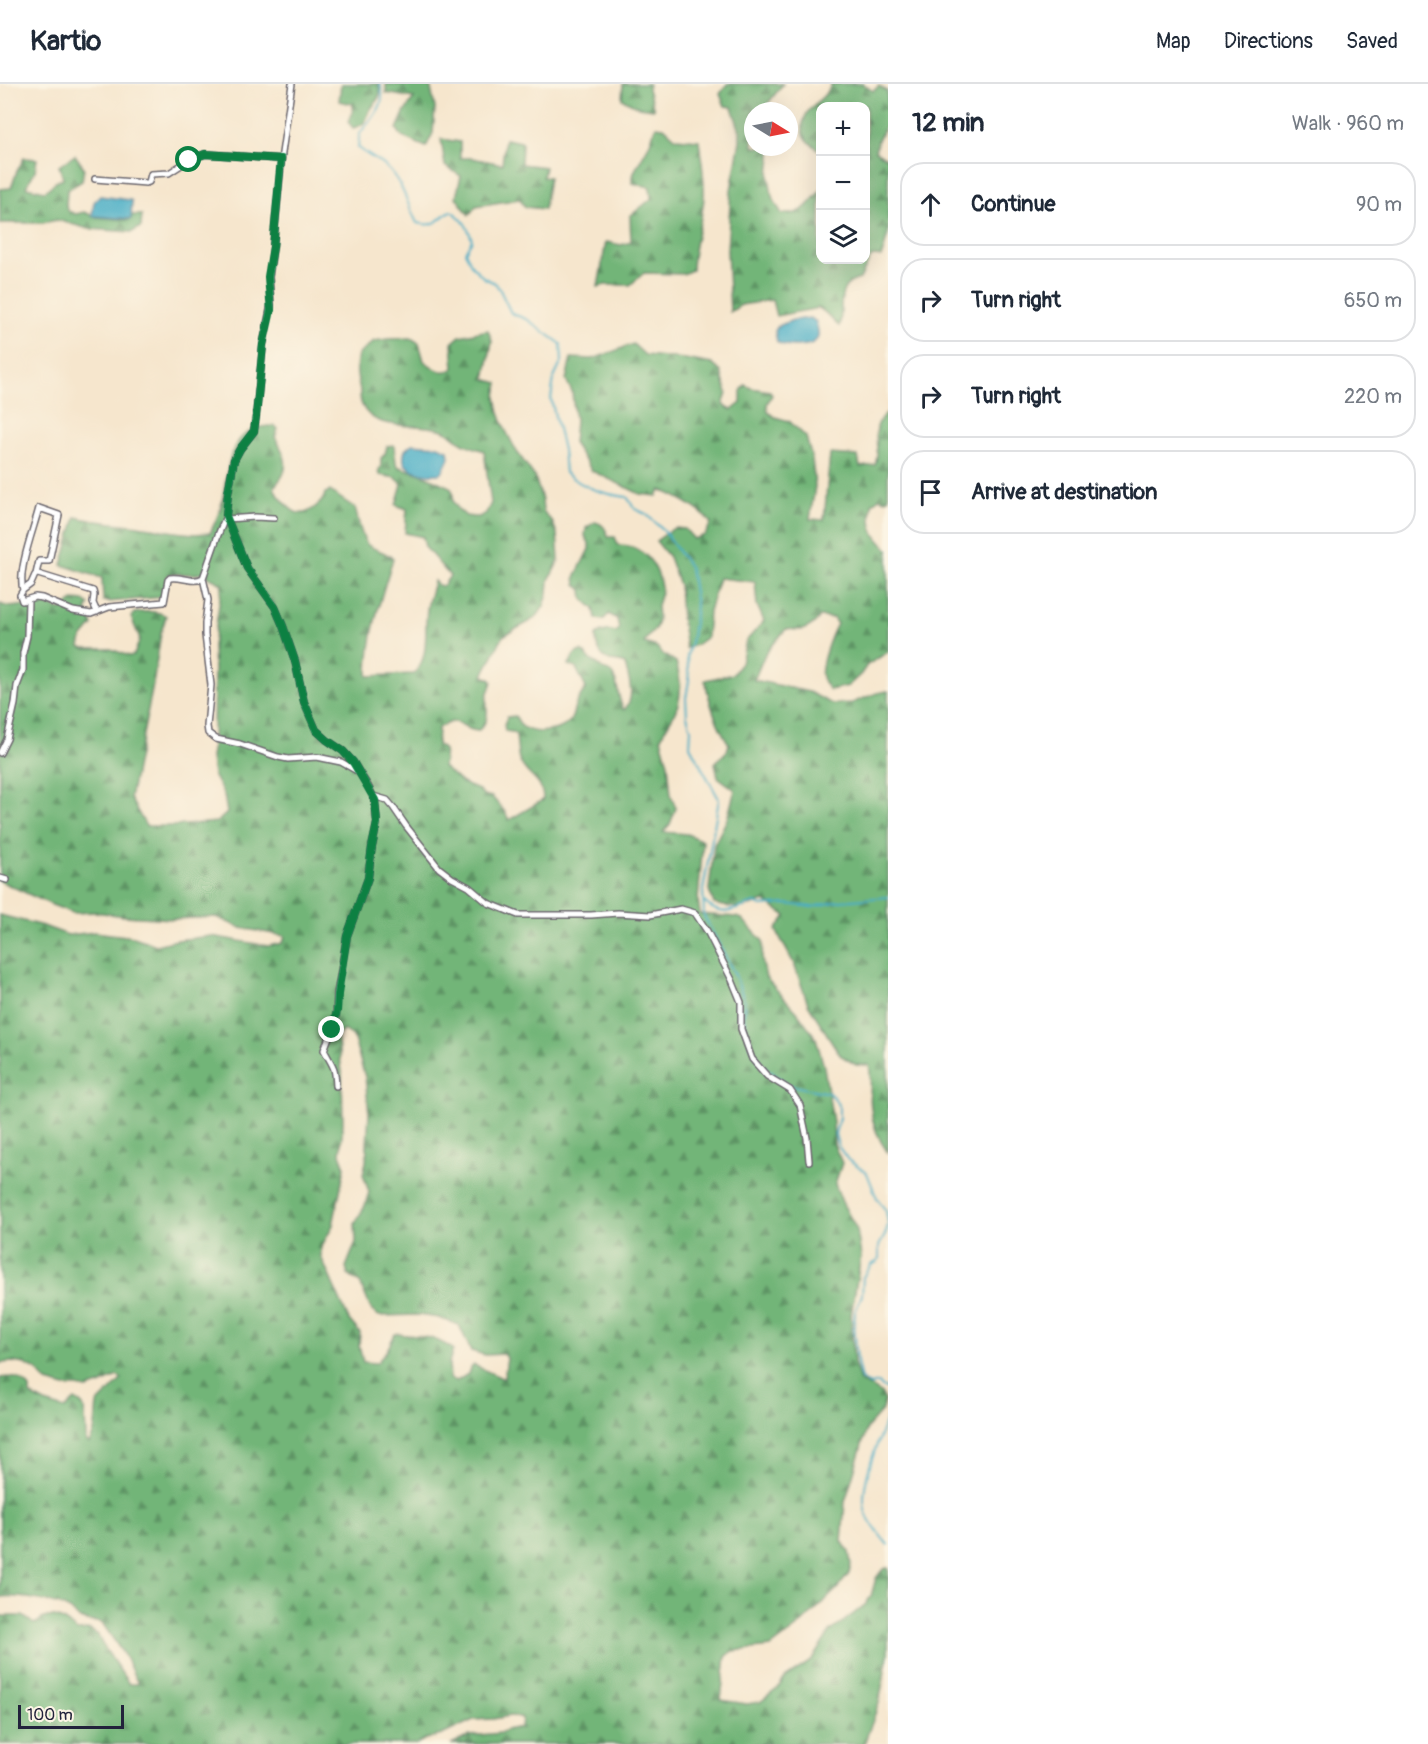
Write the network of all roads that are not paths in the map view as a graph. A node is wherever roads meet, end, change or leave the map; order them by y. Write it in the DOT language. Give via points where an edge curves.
graph roads {
  1 [pos="292,84"];
  2 [pos="281,159"];
  3 [pos="95,180"];
  4 [pos="227,517"];
  5 [pos="274,518"];
  6 [pos="36,574"];
  7 [pos="203,578"];
  8 [pos="23,590"];
  9 [pos="28,600"];
  10 [pos="97,612"];
  11 [pos="0,753"];
  12 [pos="359,772"];
  13 [pos="373,796"];
  14 [pos="0,878"];
  15 [pos="7,880"];
  16 [pos="336,1086"];
  17 [pos="809,1161"];
  1 -- 2 [label="street"];
  2 -- 3 [label="street" via="205,154 169,173 151,174 146,183"];
  2 -- 4 [label="street" via="268,277 271,310 263,345 254,431 234,460"];
  4 -- 5 [label="street"];
  4 -- 7 [label="street"];
  4 -- 12 [label="street" via="247,568 275,607 283,626 316,730 343,751"];
  6 -- 8 [label="street"];
  6 -- 8 [label="street" via="39,561 49,561 59,515 39,508 22,571"];
  6 -- 10 [label="street" via="93,591"];
  7 -- 10 [label="street" via="170,578 164,602"];
  7 -- 12 [label="street" via="208,600 205,635 212,685 207,726 210,736 278,757 328,758"];
  8 -- 9 [label="street" via="21,600"];
  9 -- 10 [label="street" via="42,598 84,614"];
  9 -- 11 [label="street" via="23,669 7,739"];
  12 -- 13 [label="street"];
  13 -- 16 [label="street" via="377,823 368,878 347,936 336,1019 324,1050 333,1063"];
  13 -- 17 [label="street" via="387,800 438,868 488,903 518,915 650,915 681,909 695,913 741,1002 741,1029 752,1059 766,1076 790,1090 800,1105"];
  14 -- 15 [label="street"];
}
